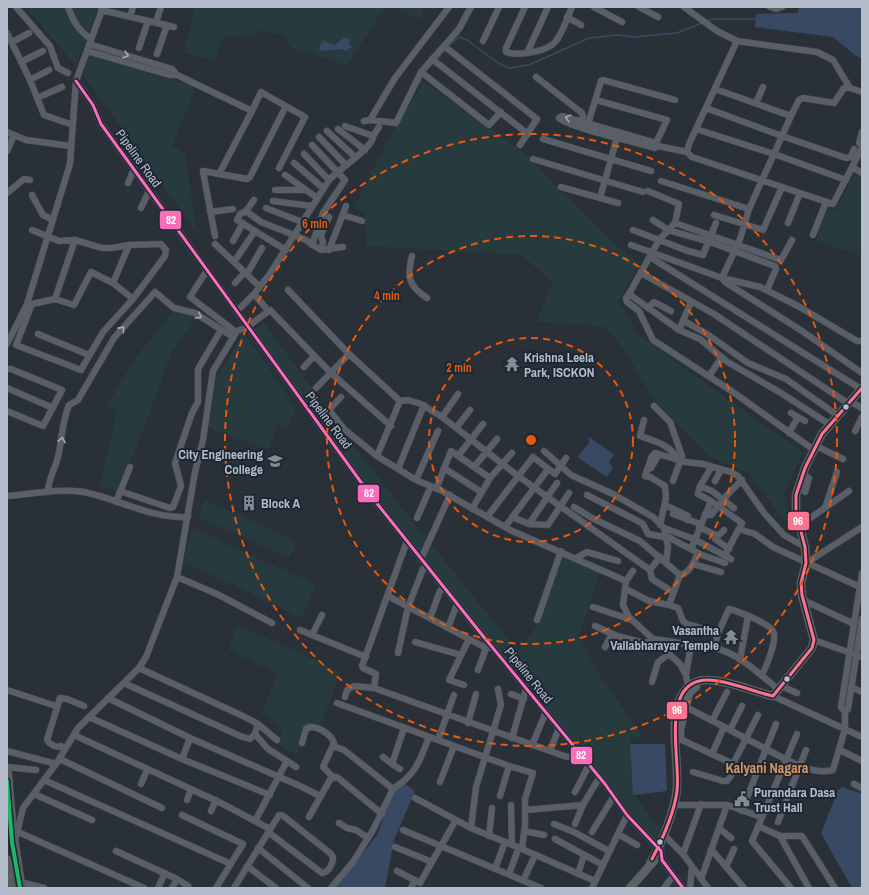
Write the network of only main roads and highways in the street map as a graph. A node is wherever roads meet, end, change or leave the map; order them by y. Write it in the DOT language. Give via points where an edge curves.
graph roads {
  1 [pos="861,388"];
  2 [pos="689,690"];
  3 [pos="677,730"];
  4 [pos="7,768"];
  5 [pos="676,805"];
  6 [pos="7,860"];
  7 [pos="21,885"];
  8 [pos="11,888"];
  9 [pos="630,888"];
  1 -- 2 [label="main road" via="829,424 802,475 796,495 796,512 805,547 806,563 801,583 814,640 812,648 778,690 710,680 697,681"];
  2 -- 3 [label="main road" via="686,707"];
  2 -- 3 [label="main road" via="679,700"];
  3 -- 5 [label="main road"];
  3 -- 5 [label="main road" via="682,773"];
  4 -- 7 [label="highway"];
  5 -- 9 [label="main road" via="659,849"];
  6 -- 8 [label="highway"];
}
